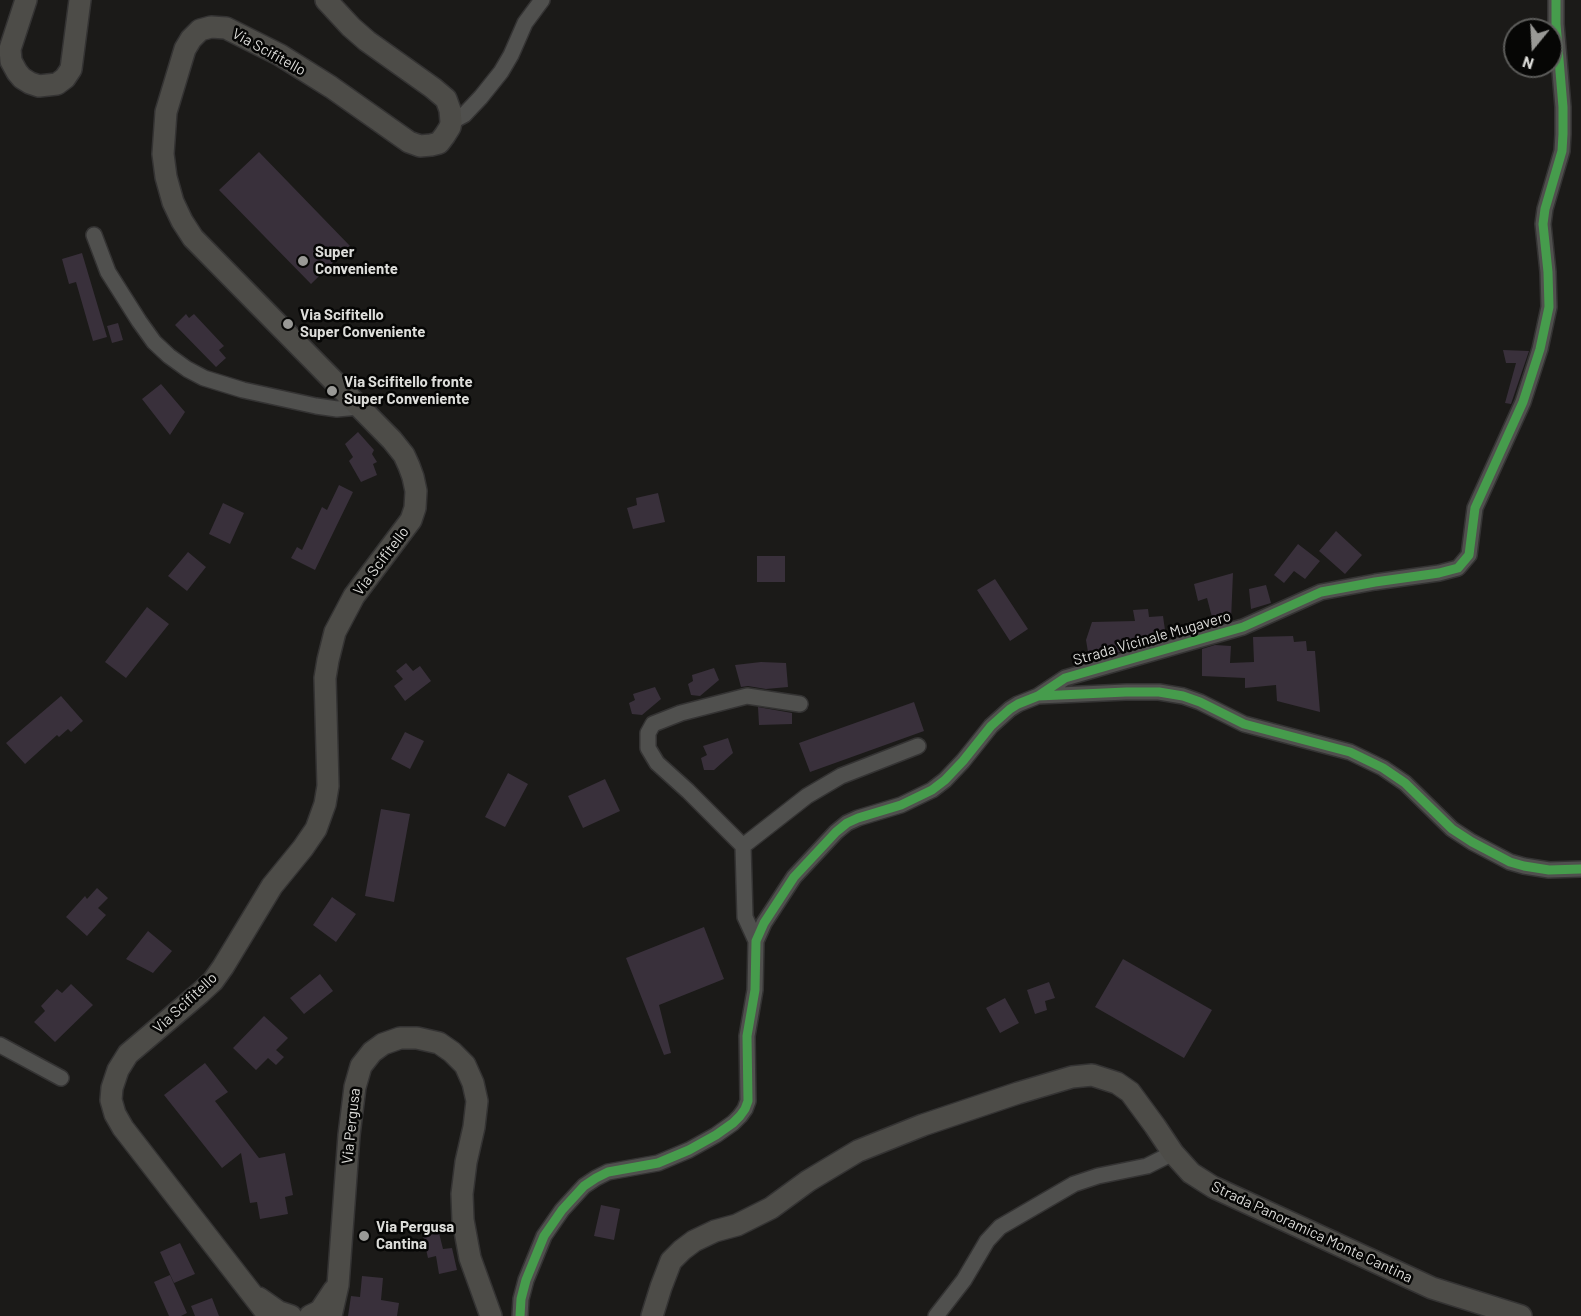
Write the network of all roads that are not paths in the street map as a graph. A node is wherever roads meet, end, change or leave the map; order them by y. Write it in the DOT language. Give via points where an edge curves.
graph roads {
  1 [pos="26,0"];
  2 [pos="80,0"];
  3 [pos="326,0"];
  4 [pos="542,0"];
  5 [pos="1556,0"];
  6 [pos="451,122"];
  7 [pos="94,235"];
  8 [pos="359,407"];
  9 [pos="1038,696"];
  10 [pos="800,704"];
  11 [pos="918,747"];
  12 [pos="743,846"];
  13 [pos="1581,868"];
  14 [pos="756,941"];
  15 [pos="0,1045"];
  16 [pos="62,1078"];
  17 [pos="1173,1154"];
  18 [pos="338,1285"];
  19 [pos="251,1293"];
  20 [pos="269,1316"];
  21 [pos="290,1316"];
  22 [pos="310,1316"];
  23 [pos="331,1316"];
  24 [pos="491,1316"];
  25 [pos="519,1316"];
  26 [pos="652,1316"];
  27 [pos="936,1316"];
  28 [pos="1521,1316"];
  1 -- 2 [label="main road" via="9,50 16,72 39,86 57,84 71,69"];
  3 -- 6 [label="main road" via="367,41 446,99"];
  4 -- 6 [label="street" via="525,23 501,72 464,115"];
  5 -- 9 [label="street, Strada Vicinale Mugavero" via="1563,134 1545,209 1547,315 1523,402 1475,508 1468,555 1458,568 1321,592 1243,627 1065,678"];
  6 -- 8 [label="main road, Via Scifitello" via="439,143 420,146 280,55 226,28 200,30 185,49 166,112 163,154 173,202 182,221 193,238"];
  7 -- 8 [label="street" via="108,272 139,321 154,342 187,369 243,390 316,406"];
  8 -- 19 [label="main road, Via Scifitello" via="407,461 414,484 415,508 399,539 365,580 335,632 325,678 328,786 321,817 303,848 272,886 223,967 200,993 128,1054 112,1088 111,1100 123,1128"];
  9 -- 13 [label="street" via="1159,692 1183,696 1244,724 1350,752 1383,768 1405,783 1452,829 1510,862 1549,870"];
  9 -- 14 [label="street, Strada Vicinale Mugavero" via="1010,709 932,790 901,805 858,818 836,832 794,877"];
  10 -- 12 [label="street" via="747,696 681,713 653,724 648,733 648,748 657,763"];
  11 -- 12 [label="street" via="841,776 807,796"];
  12 -- 14 [label="street" via="745,917"];
  14 -- 25 [label="street, Strada Vicinale Mugavero" via="745,1109 733,1123 689,1150 658,1163 608,1173 584,1186 544,1236 526,1280"];
  15 -- 16 [label="street"];
  17 -- 26 [label="main road, Strada Panoramica Monte Cantina" via="1130,1092 1118,1083 1092,1075 1018,1093 858,1151 771,1208 694,1241 671,1261"];
  17 -- 27 [label="street" via="1147,1166 1074,1184 1000,1227"];
  17 -- 28 [label="main road, Strada Panoramica Monte Cantina" via="1191,1173 1213,1187 1432,1288"];
  18 -- 22 [label="main road" via="320,1311"];
  18 -- 23 [label="main road, Via Pergusa"];
  18 -- 24 [label="main road, Via Pergusa" via="349,1135 361,1066 383,1044 417,1038 439,1043 465,1065 477,1101 462,1194 463,1220 470,1258"];
  19 -- 20 [label="main road, Via Scifitello"];
  19 -- 21 [label="main road"];
}
